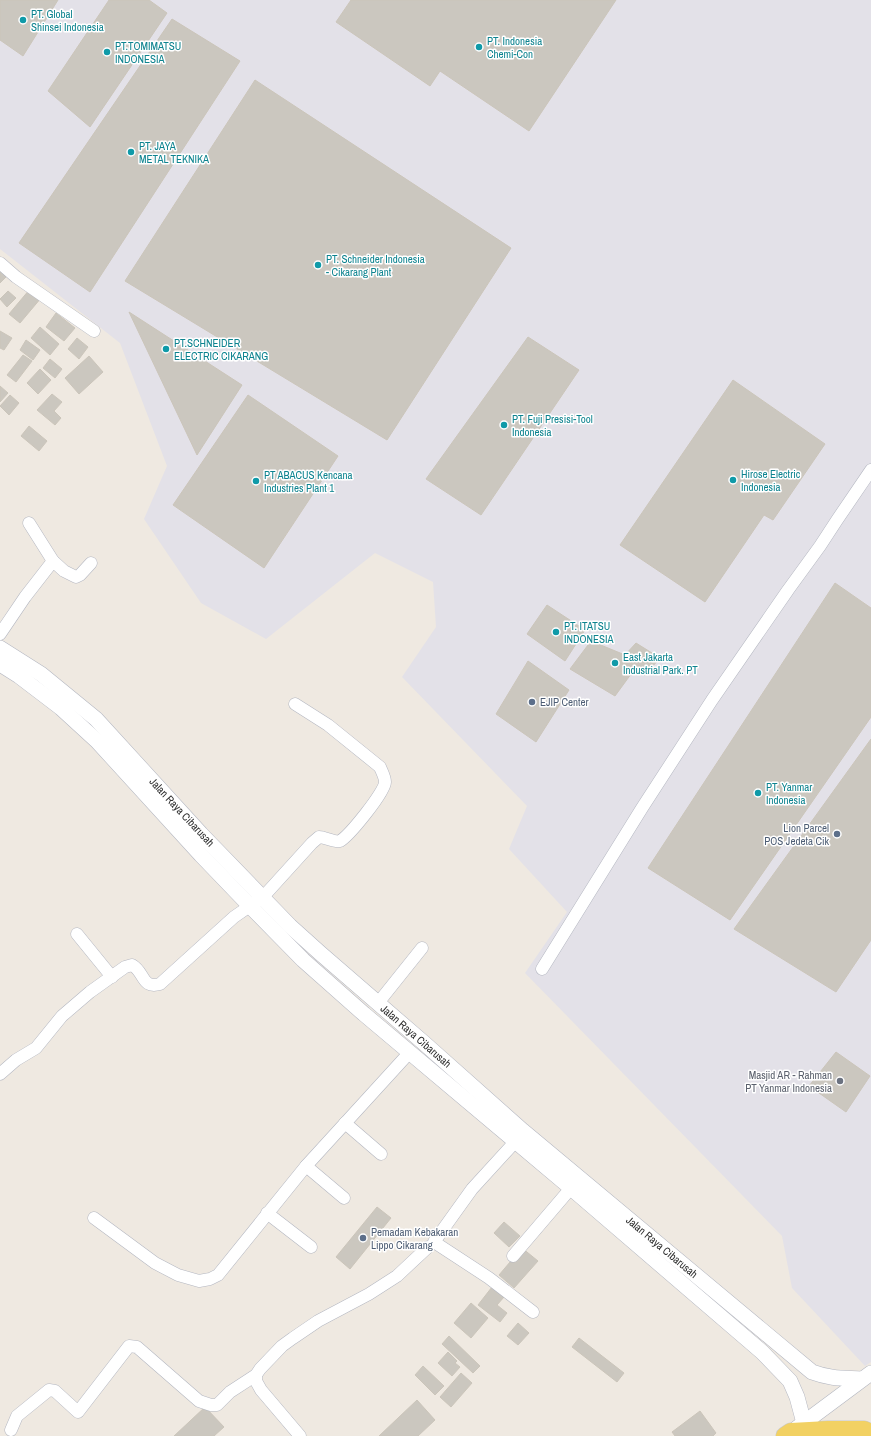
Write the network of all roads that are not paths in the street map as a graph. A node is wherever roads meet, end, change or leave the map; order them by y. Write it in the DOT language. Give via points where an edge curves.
graph roads {
  1 [pos="0,263"];
  2 [pos="94,331"];
  3 [pos="871,470"];
  4 [pos="29,523"];
  5 [pos="53,561"];
  6 [pos="91,563"];
  7 [pos="0,634"];
  8 [pos="0,648"];
  9 [pos="0,664"];
  10 [pos="295,704"];
  11 [pos="262,897"];
  12 [pos="249,905"];
  13 [pos="77,934"];
  14 [pos="422,948"];
  15 [pos="542,969"];
  16 [pos="112,976"];
  17 [pos="378,1004"];
  18 [pos="410,1052"];
  19 [pos="0,1074"];
  20 [pos="345,1123"];
  21 [pos="515,1142"];
  22 [pos="381,1154"];
  23 [pos="306,1166"];
  24 [pos="571,1188"];
  25 [pos="344,1198"];
  26 [pos="267,1213"];
  27 [pos="94,1218"];
  28 [pos="311,1247"];
  29 [pos="428,1247"];
  30 [pos="513,1256"];
  31 [pos="533,1312"];
  32 [pos="256,1375"];
  33 [pos="866,1376"];
  34 [pos="11,1430"];
  35 [pos="793,1430"];
  36 [pos="871,1433"];
  37 [pos="298,1435"];
  1 -- 2 [label="street"];
  3 -- 15 [label="street" via="708,707"];
  4 -- 5 [label="street"];
  5 -- 6 [label="street" via="76,577"];
  5 -- 7 [label="street"];
  8 -- 11 [label="street, Jalan Raya Cibarusah" via="42,674 96,719"];
  9 -- 12 [label="street, Jalan Raya Cibarusah" via="61,708 97,741"];
  10 -- 11 [label="street" via="328,725 380,768 385,783 380,794 351,832 340,841 319,837"];
  11 -- 12 [label="street"];
  11 -- 17 [label="street, Jalan Raya Cibarusah" via="290,926"];
  12 -- 16 [label="street" via="160,984 152,986 146,983 132,965"];
  12 -- 18 [label="street, Jalan Raya Cibarusah" via="303,960"];
  13 -- 16 [label="street"];
  14 -- 17 [label="street"];
  16 -- 19 [label="street" via="69,1009 36,1048"];
  17 -- 33 [label="street, Jalan Raya Cibarusah" via="523,1131 812,1372 838,1379"];
  18 -- 20 [label="street"];
  18 -- 21 [label="street, Jalan Raya Cibarusah"];
  20 -- 22 [label="street"];
  20 -- 23 [label="street"];
  21 -- 24 [label="street, Jalan Raya Cibarusah"];
  21 -- 31 [label="street" via="472,1190 434,1242 489,1278"];
  23 -- 25 [label="street"];
  23 -- 26 [label="street"];
  24 -- 30 [label="street"];
  24 -- 35 [label="street, Jalan Raya Cibarusah" via="779,1369 790,1382 797,1397"];
  26 -- 27 [label="street" via="218,1275 199,1281 155,1263"];
  26 -- 28 [label="street"];
  29 -- 32 [label="street" via="397,1276 293,1338 269,1359"];
  32 -- 34 [label="street" via="230,1392 217,1405 211,1405 199,1401 137,1347 129,1346 78,1412 54,1391 49,1390 17,1416"];
  32 -- 37 [label="street" via="261,1390"];
  33 -- 35 [label="street"];
  35 -- 36 [label="main road" via="864,1430"];
}
